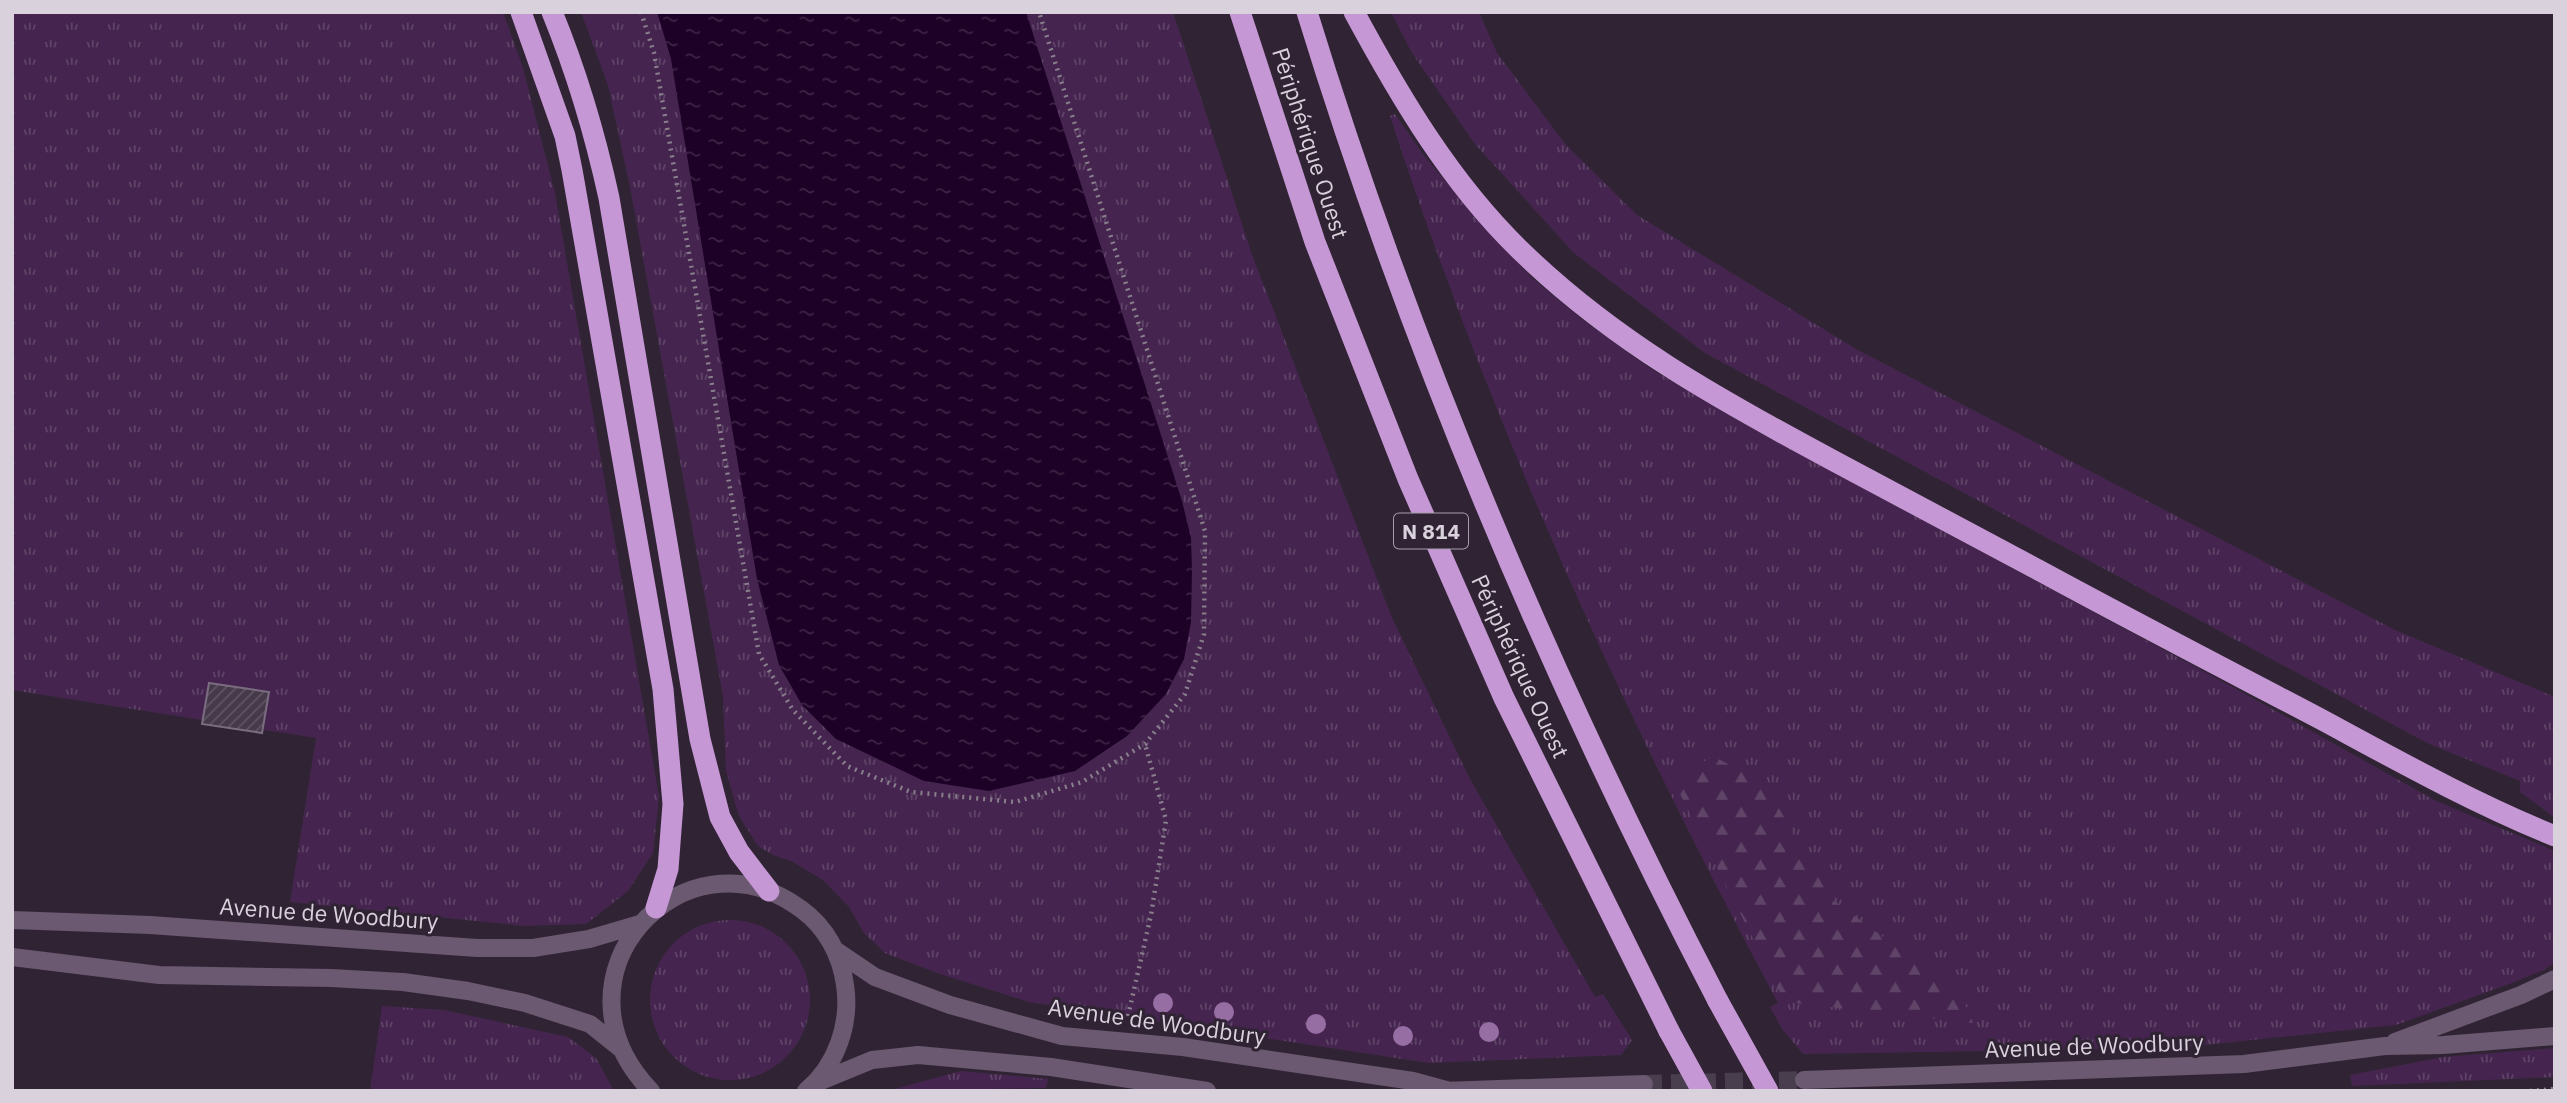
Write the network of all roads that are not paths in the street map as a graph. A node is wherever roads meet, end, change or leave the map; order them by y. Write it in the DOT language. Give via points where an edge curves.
graph roads {
  1 [pos="521,12"];
  2 [pos="552,12"];
  3 [pos="1240,12"];
  4 [pos="1307,12"];
  5 [pos="1354,12"];
  6 [pos="2555,836"];
  7 [pos="769,891"];
  8 [pos="656,908"];
  9 [pos="12,920"];
  10 [pos="640,923"];
  11 [pos="835,950"];
  12 [pos="12,957"];
  13 [pos="2555,979"];
  14 [pos="2555,1036"];
  15 [pos="2385,1046"];
  16 [pos="620,1048"];
  17 [pos="1804,1080"];
  18 [pos="636,1083"];
  19 [pos="1644,1084"];
  20 [pos="810,1088"];
  21 [pos="651,1091"];
  22 [pos="1208,1091"];
  23 [pos="1445,1091"];
  24 [pos="1702,1091"];
  25 [pos="1768,1091"];
  1 -- 8 [label="highway" via="565,136 663,689 673,804 668,869"];
  2 -- 7 [label="highway" via="574,65 609,198 678,611 720,817"];
  3 -- 24 [label="highway, Périphérique Ouest / N 814, bridge" via="1315,242 1408,479 1504,698"];
  4 -- 25 [label="highway, Périphérique Ouest / N 814, bridge" via="1435,383 1502,546 1656,882"];
  5 -- 6 [label="highway" via="1388,76 1478,205 1520,250 1648,355 1723,401 2119,614 2458,792"];
  7 -- 8 [label="street, Avenue de Woodbury" via="723,884 699,888"];
  7 -- 11 [label="street, Avenue de Woodbury" via="808,914"];
  8 -- 10 [label="street, Avenue de Woodbury"];
  9 -- 10 [label="street, Avenue de Woodbury" via="519,948 589,939"];
  10 -- 16 [label="street, Avenue de Woodbury" via="618,961 612,983 613,1027"];
  11 -- 20 [label="street, Avenue de Woodbury" via="847,996 845,1020 828,1066"];
  11 -- 23 [label="street, Avenue de Woodbury" via="875,977 950,1005 1062,1036 1183,1047 1413,1081"];
  12 -- 16 [label="street, Avenue de Woodbury" via="159,975 331,978 468,991 590,1024"];
  13 -- 15 [label="street, Avenue de Woodbury"];
  14 -- 15 [label="street, Avenue de Woodbury"];
  15 -- 17 [label="street, Avenue de Woodbury" via="2221,1065"];
  16 -- 18 [label="street, Avenue de Woodbury"];
  18 -- 21 [label="street, Avenue de Woodbury"];
  19 -- 23 [label="street, Avenue de Woodbury"];
  20 -- 22 [label="street, Avenue de Woodbury" via="872,1060 918,1055 1051,1067"];
}
